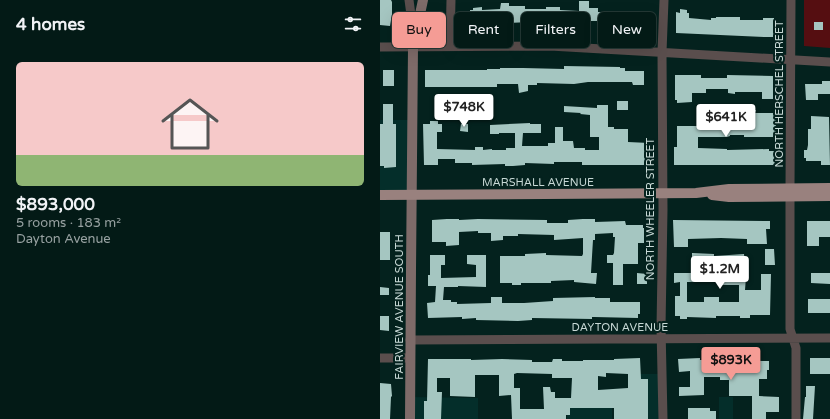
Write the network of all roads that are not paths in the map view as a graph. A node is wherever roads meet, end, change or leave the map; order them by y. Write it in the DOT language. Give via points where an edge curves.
graph roads {
  1 [pos="409,0"];
  2 [pos="423,0"];
  3 [pos="451,0"];
  4 [pos="664,0"];
  5 [pos="791,0"];
  6 [pos="411,12"];
  7 [pos="421,12"];
  8 [pos="446,46"];
  9 [pos="450,46"];
  10 [pos="380,47"];
  11 [pos="392,47"];
  12 [pos="413,48"];
  13 [pos="662,52"];
  14 [pos="791,60"];
  15 [pos="830,62"];
  16 [pos="830,188"];
  17 [pos="790,192"];
  18 [pos="662,193"];
  19 [pos="380,195"];
  20 [pos="411,195"];
  21 [pos="830,196"];
  22 [pos="793,338"];
  23 [pos="830,338"];
  24 [pos="661,339"];
  25 [pos="410,340"];
  26 [pos="380,358"];
  27 [pos="410,358"];
  28 [pos="410,419"];
  29 [pos="663,419"];
  30 [pos="796,419"];
  1 -- 6 [label="street"];
  2 -- 7 [label="street, FAIRVIEW AVENUE SOUTH"];
  3 -- 9 [label="street"];
  4 -- 13 [label="street, NORTH WHEELER STREET"];
  5 -- 14 [label="street, NORTH HERSCHEL STREET"];
  8 -- 9 [label="street"];
  9 -- 13 [label="street" via="550,46"];
  10 -- 11 [label="street"];
  12 -- 20 [label="street, FAIRVIEW AVENUE SOUTH"];
  13 -- 14 [label="street"];
  13 -- 18 [label="street, NORTH WHEELER STREET"];
  14 -- 15 [label="street"];
  14 -- 17 [label="street, NORTH HERSCHEL STREET"];
  16 -- 17 [label="main road, MARSHALL AVENUE"];
  17 -- 18 [label="main road, MARSHALL AVENUE" via="729,189 696,193"];
  17 -- 21 [label="main road, MARSHALL AVENUE"];
  17 -- 22 [label="street, NORTH HERSCHEL STREET" via="790,329"];
  18 -- 20 [label="main road, MARSHALL AVENUE"];
  18 -- 24 [label="street, NORTH WHEELER STREET"];
  19 -- 20 [label="main road, MARSHALL AVENUE"];
  20 -- 25 [label="street, FAIRVIEW AVENUE SOUTH"];
  22 -- 23 [label="street, DAYTON AVENUE"];
  22 -- 24 [label="street, DAYTON AVENUE"];
  22 -- 30 [label="street, NORTH HERSCHEL STREET" via="796,348"];
  24 -- 25 [label="street, DAYTON AVENUE"];
  24 -- 29 [label="street, NORTH WHEELER STREET"];
  25 -- 27 [label="street, FAIRVIEW AVENUE SOUTH"];
  26 -- 27 [label="street"];
  27 -- 28 [label="street, FAIRVIEW AVENUE SOUTH"];
}
